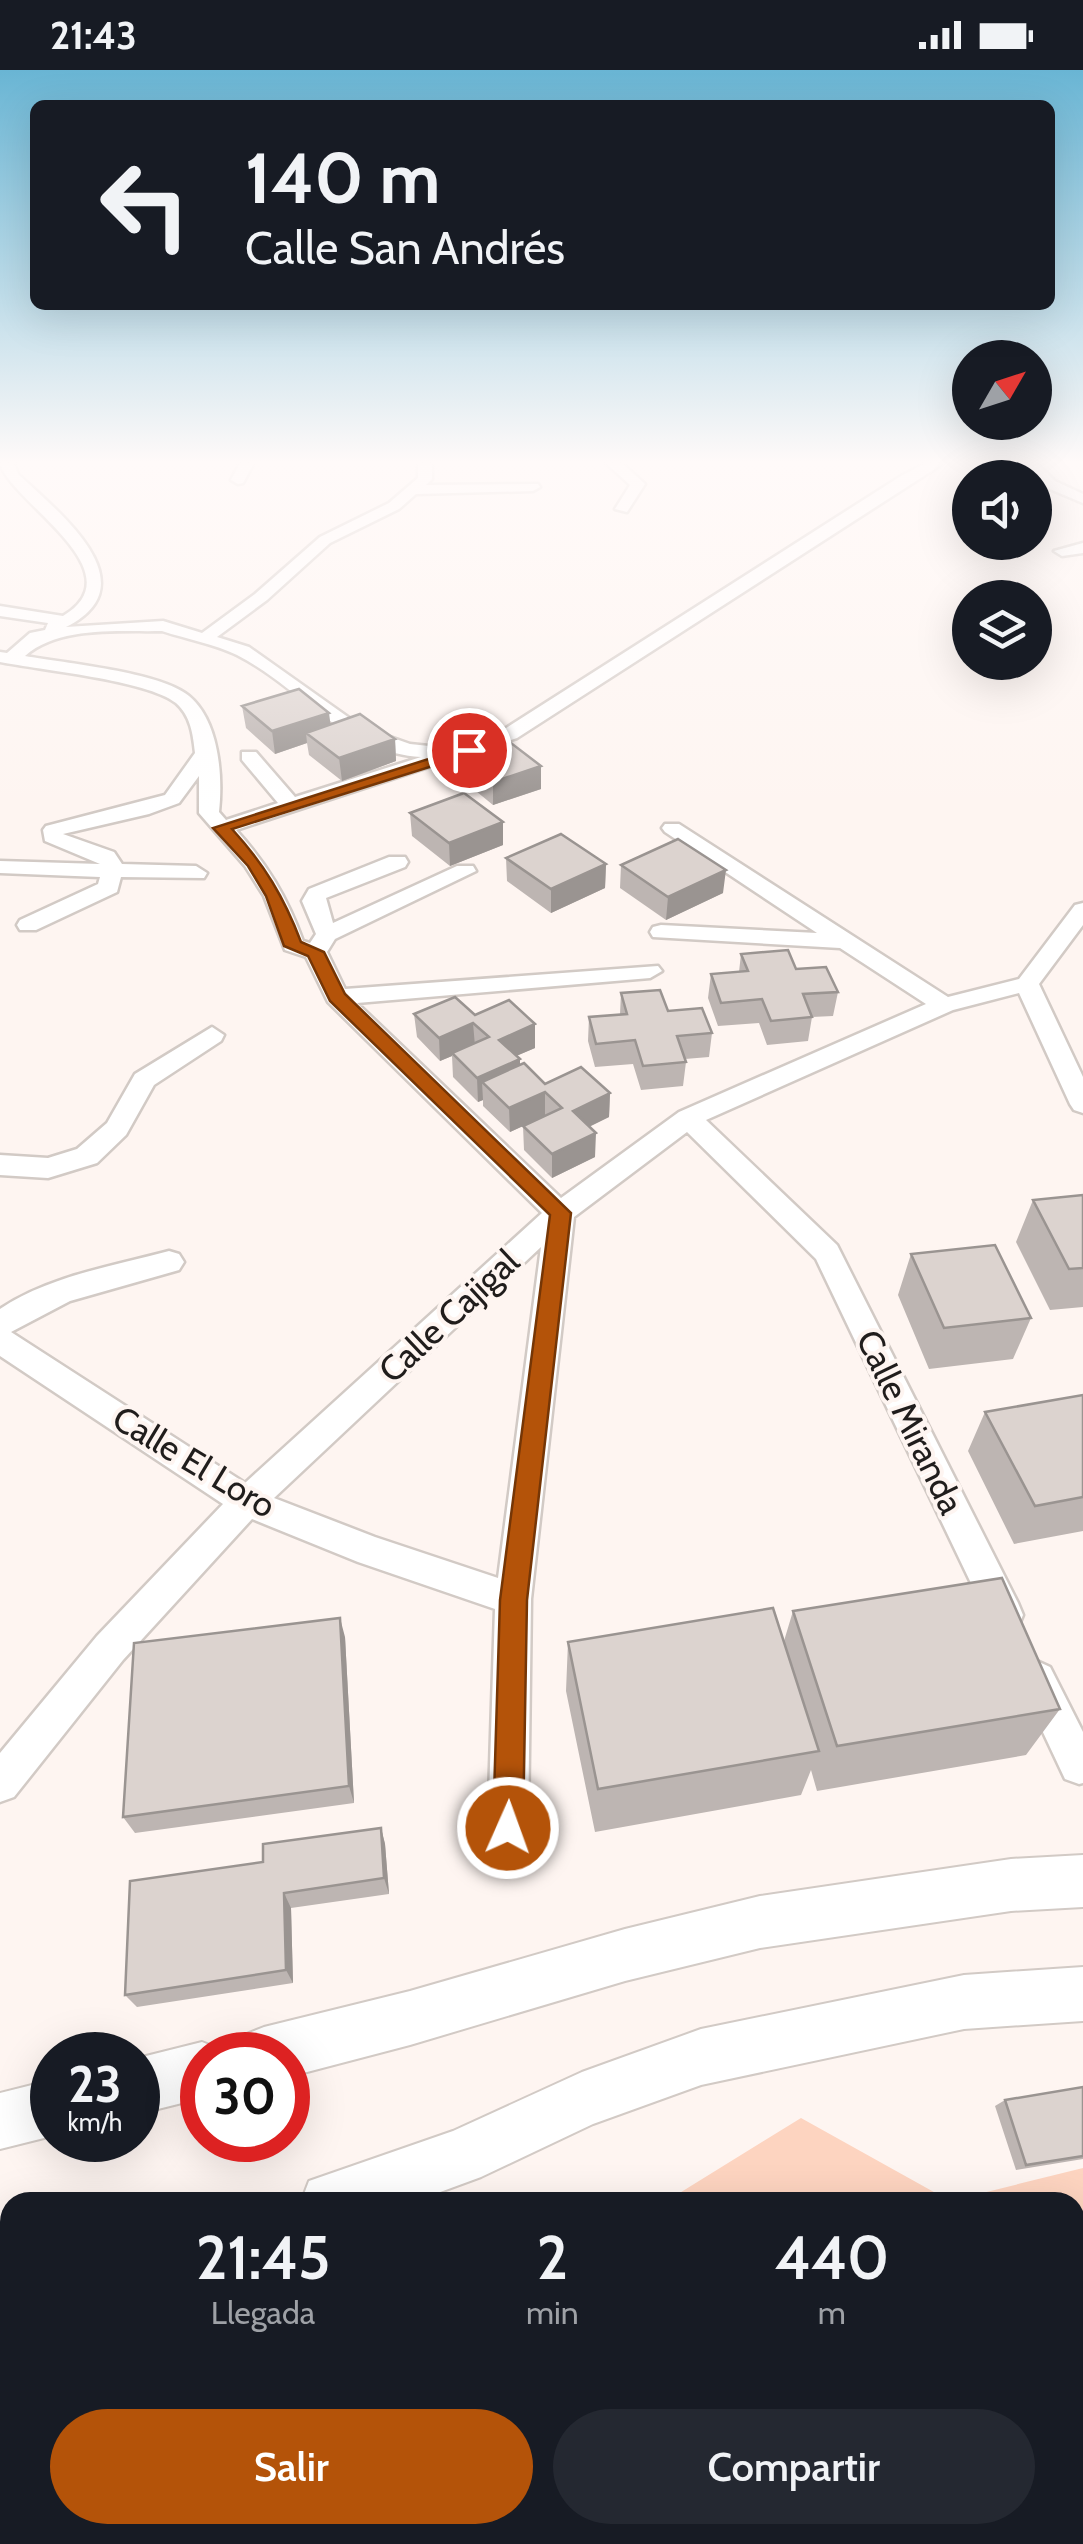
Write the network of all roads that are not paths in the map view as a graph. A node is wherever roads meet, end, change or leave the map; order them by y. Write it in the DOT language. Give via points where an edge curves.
graph roads {
  1 [pos="94,578"];
  2 [pos="282,578"];
  3 [pos="752,578"];
  4 [pos="0,612"];
  5 [pos="65,621"];
  6 [pos="36,637"];
  7 [pos="207,637"];
  8 [pos="6,658"];
  9 [pos="452,753"];
  10 [pos="204,755"];
  11 [pos="249,756"];
  12 [pos="291,805"];
  13 [pos="221,828"];
  14 [pos="672,828"];
  15 [pos="398,862"];
  16 [pos="0,867"];
  17 [pos="465,871"];
  18 [pos="110,872"];
  19 [pos="196,873"];
  20 [pos="1083,910"];
  21 [pos="28,926"];
  22 [pos="661,932"];
  23 [pos="847,942"];
  24 [pos="321,943"];
  25 [pos="650,971"];
  26 [pos="1027,984"];
  27 [pos="337,997"];
  28 [pos="944,1004"];
  29 [pos="212,1035"];
  30 [pos="1083,1104"];
  31 [pos="688,1118"];
  32 [pos="0,1165"];
  33 [pos="560,1213"];
  34 [pos="169,1262"];
  35 [pos="0,1324"];
  36 [pos="0,1340"];
  37 [pos="247,1502"];
  38 [pos="513,1600"];
  39 [pos="1079,1765"];
  40 [pos="0,1783"];
  41 [pos="508,1828"];
  42 [pos="1083,1881"];
  43 [pos="1083,1994"];
  44 [pos="310,2043"];
  45 [pos="30,2114"];
  46 [pos="0,2121"];
  47 [pos="359,2192"];
  1 -- 5 [label="street" via="83,611"];
  2 -- 7 [label="street"];
  3 -- 9 [label="street" via="510,734"];
  4 -- 5 [label="street"];
  5 -- 6 [label="street"];
  6 -- 7 [label="street" via="162,626"];
  6 -- 8 [label="street"];
  7 -- 9 [label="street" via="242,650 355,731 407,750"];
  8 -- 10 [label="street" via="173,694 202,724"];
  9 -- 12 [label="street"];
  10 -- 13 [label="street" via="208,813"];
  10 -- 18 [label="street" via="172,798 54,830 52,837 106,857"];
  11 -- 12 [label="street"];
  12 -- 13 [label="street"];
  13 -- 24 [label="street" via="254,863 293,946"];
  14 -- 23 [label="street"];
  15 -- 24 [label="street" via="316,894"];
  16 -- 18 [label="street"];
  17 -- 24 [label="street"];
  18 -- 19 [label="street"];
  18 -- 21 [label="street" via="109,887"];
  20 -- 26 [label="street"];
  22 -- 23 [label="street"];
  23 -- 28 [label="street"];
  24 -- 27 [label="street"];
  25 -- 27 [label="street"];
  26 -- 28 [label="street, Calle Cajigal"];
  26 -- 30 [label="street"];
  27 -- 33 [label="street"];
  28 -- 31 [label="street, Calle Cajigal"];
  29 -- 32 [label="street" via="144,1080 117,1129 87,1156 48,1168"];
  31 -- 33 [label="street, Calle Cajigal"];
  31 -- 39 [label="street, Calle Miranda" via="827,1253"];
  33 -- 37 [label="street, Calle Cajigal"];
  33 -- 38 [label="street"];
  34 -- 35 [label="street" via="72,1290"];
  36 -- 37 [label="street, Calle El Loro"];
  37 -- 38 [label="street, Calle El Loro"];
  37 -- 40 [label="street, Calle Cajigal" via="110,1648"];
  38 -- 41 [label="street"];
  42 -- 44 [label="main road" via="1011,1884 760,1922"];
  43 -- 47 [label="main road" via="964,2002 701,2057"];
  45 -- 46 [label="main road"];
}
